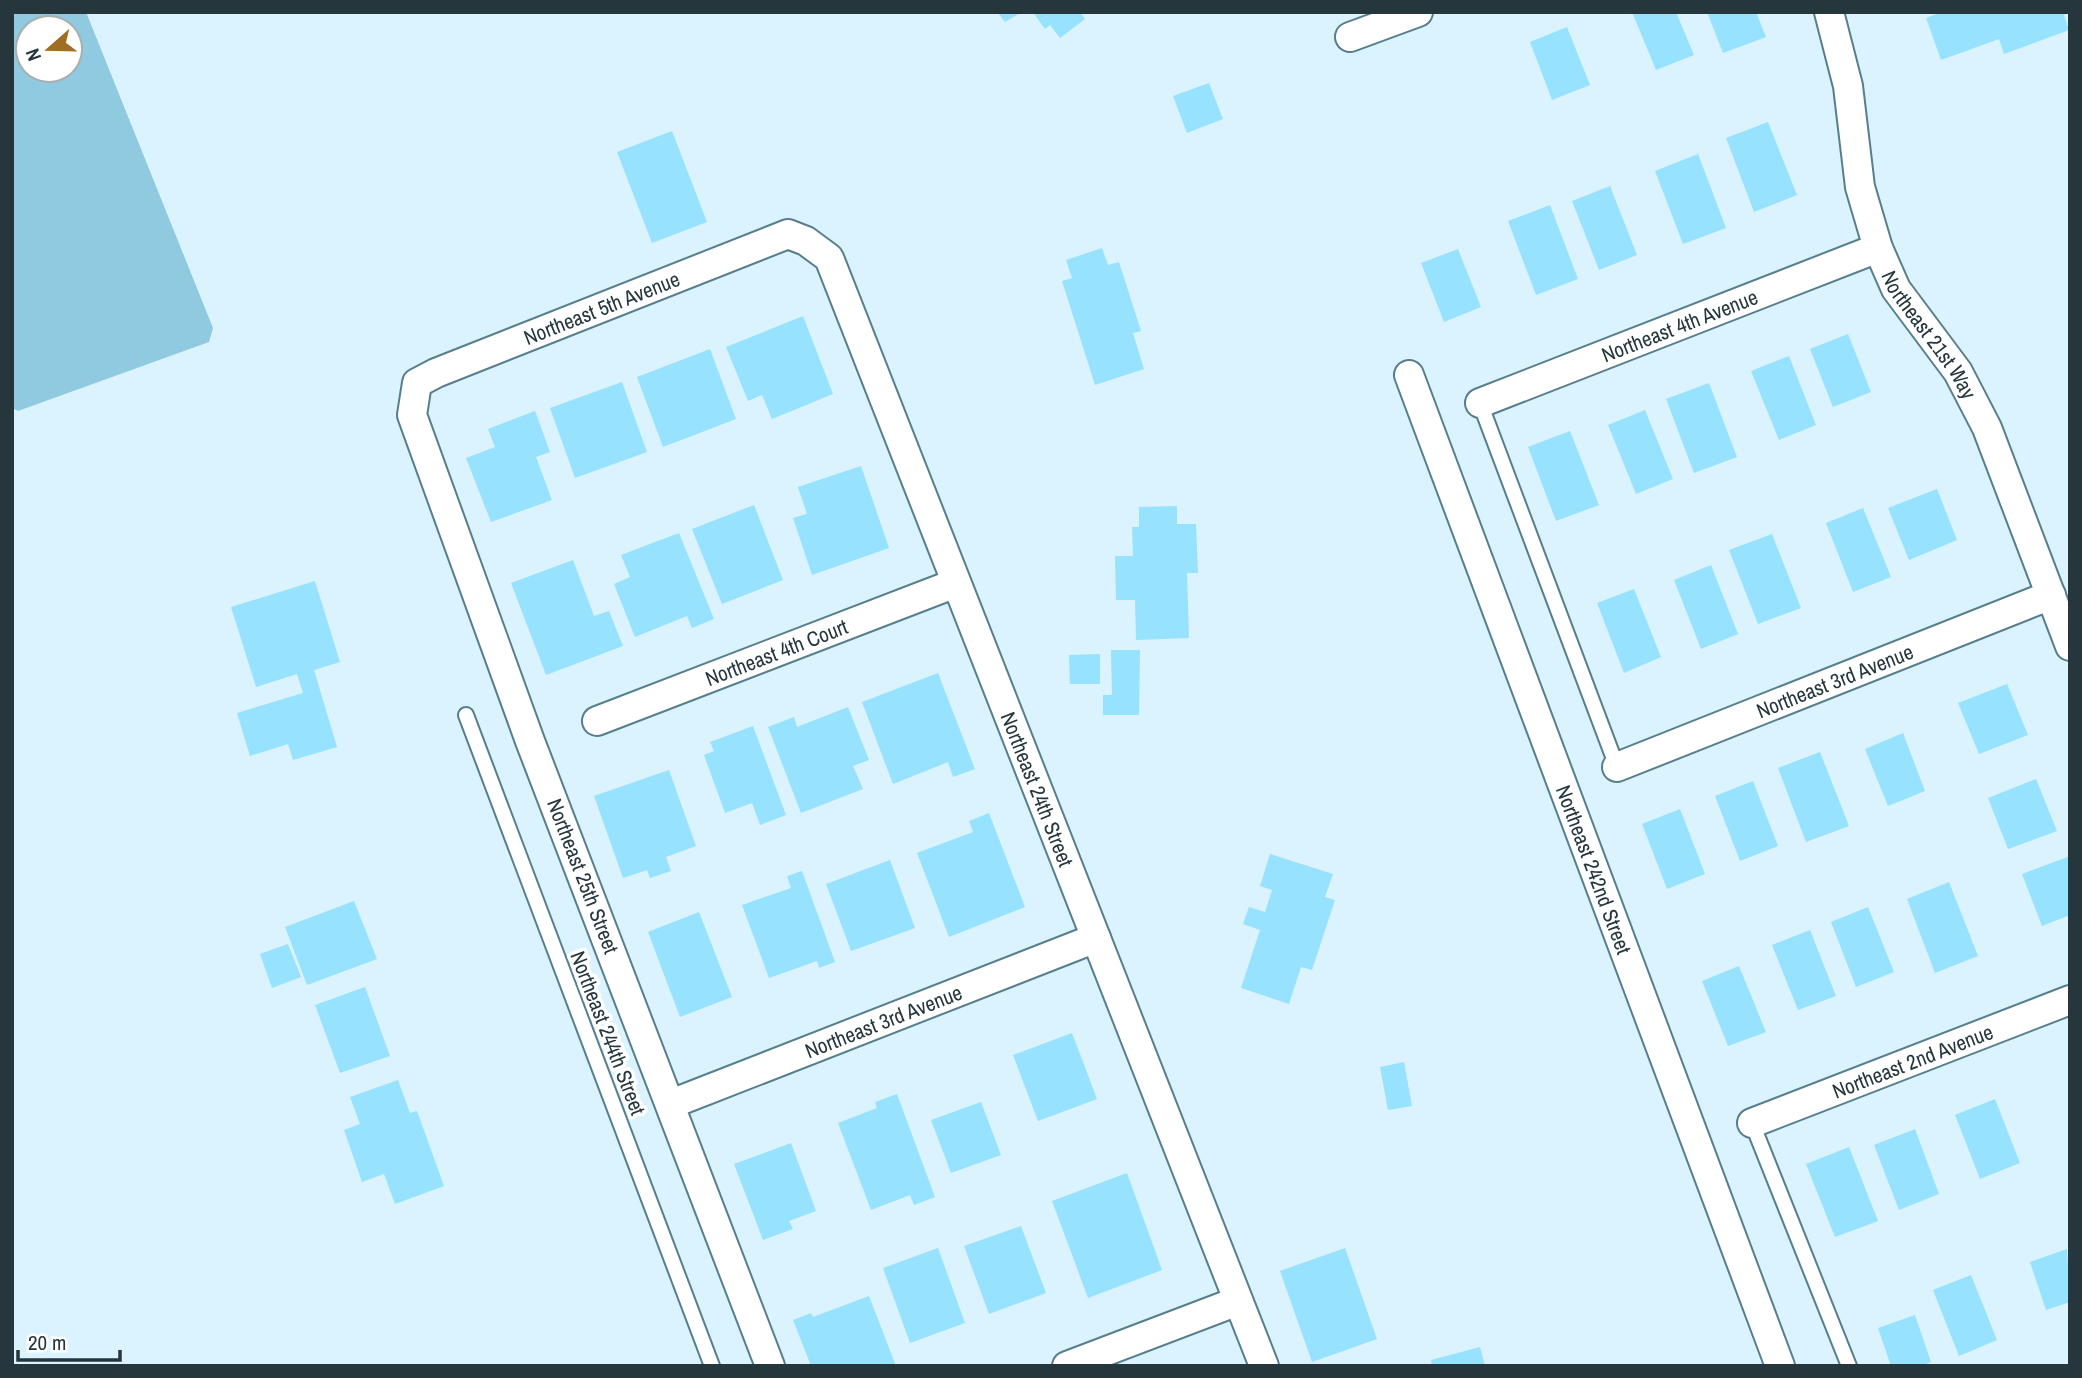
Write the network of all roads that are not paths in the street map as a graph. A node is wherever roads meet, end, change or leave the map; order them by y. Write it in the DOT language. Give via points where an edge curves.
graph roads {
  1 [pos="1418,12"];
  2 [pos="1829,12"];
  3 [pos="1350,37"];
  4 [pos="788,234"];
  5 [pos="1878,248"];
  6 [pos="1409,375"];
  7 [pos="417,383"];
  8 [pos="1480,403"];
  9 [pos="956,583"];
  10 [pos="2051,595"];
  11 [pos="2070,646"];
  12 [pos="466,715"];
  13 [pos="597,721"];
  14 [pos="1617,767"];
  15 [pos="1096,938"];
  16 [pos="2070,1000"];
  17 [pos="671,1104"];
  18 [pos="1752,1123"];
  19 [pos="1238,1301"];
  20 [pos="712,1366"];
  21 [pos="770,1366"];
  22 [pos="1067,1366"];
  23 [pos="1264,1366"];
  24 [pos="1780,1366"];
  25 [pos="1849,1366"];
  1 -- 3 [label="street"];
  2 -- 5 [label="street, Northeast 21st Way" via="1848,86 1860,187"];
  4 -- 7 [label="street, Northeast 5th Avenue"];
  4 -- 9 [label="street, Northeast 24th Street" via="829,258"];
  5 -- 8 [label="street, Northeast 4th Avenue"];
  5 -- 10 [label="street, Northeast 21st Way" via="1896,289 1958,372 1987,428"];
  6 -- 24 [label="street, Northeast 242nd Street"];
  7 -- 17 [label="street, Northeast 25th Street" via="412,415 422,450"];
  8 -- 14 [label="lane"];
  9 -- 13 [label="street, Northeast 4th Court"];
  9 -- 15 [label="street, Northeast 24th Street"];
  10 -- 11 [label="street, Northeast 21st Way"];
  10 -- 14 [label="street, Northeast 3rd Avenue"];
  12 -- 20 [label="lane, Northeast 244th Street"];
  15 -- 17 [label="street, Northeast 3rd Avenue"];
  15 -- 19 [label="street, Northeast 24th Street"];
  16 -- 18 [label="street, Northeast 2nd Avenue"];
  17 -- 21 [label="street, Northeast 25th Street"];
  18 -- 25 [label="lane"];
  19 -- 22 [label="street"];
  19 -- 23 [label="street, Northeast 24th Street"];
}
